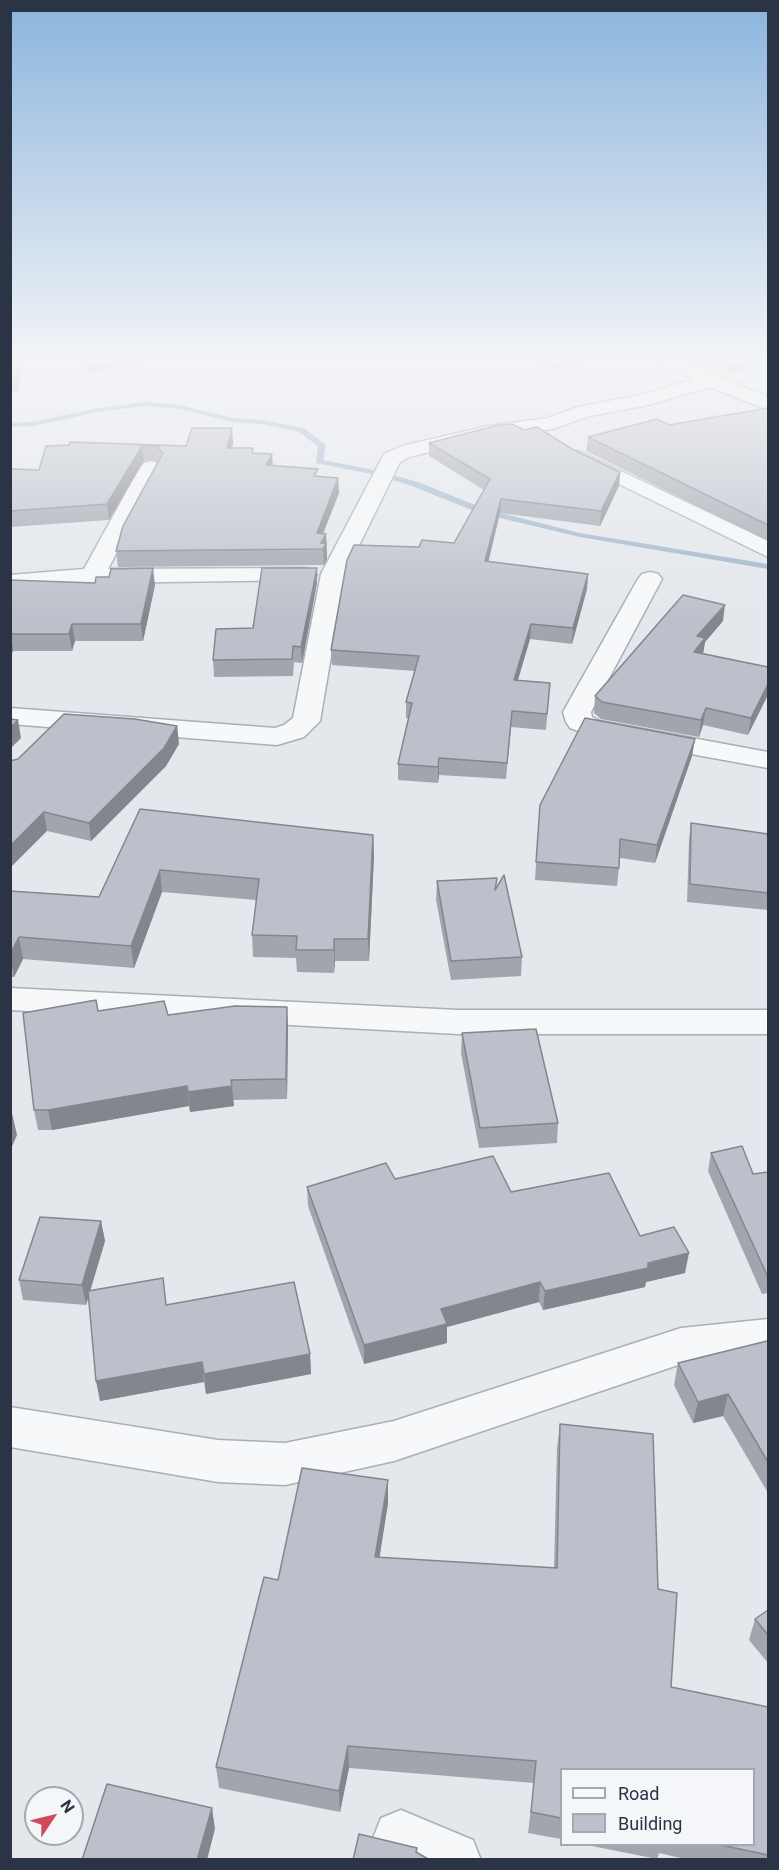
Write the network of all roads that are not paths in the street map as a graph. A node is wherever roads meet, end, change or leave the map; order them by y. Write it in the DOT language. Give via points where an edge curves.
graph roads {
  1 [pos="435,444"];
  2 [pos="561,444"];
  3 [pos="151,467"];
  4 [pos="768,550"];
  5 [pos="333,574"];
  6 [pos="92,576"];
  7 [pos="650,579"];
  8 [pos="10,582"];
  9 [pos="10,716"];
  10 [pos="59,720"];
  11 [pos="35,745"];
  12 [pos="768,760"];
  13 [pos="10,999"];
  14 [pos="768,1022"];
  15 [pos="768,1337"];
  16 [pos="10,1427"];
  17 [pos="401,1838"];
  18 [pos="453,1860"];
  1 -- 5 [label="street" via="391,458"];
  2 -- 4 [label="street"];
  3 -- 6 [label="street"];
  5 -- 6 [label="street"];
  5 -- 10 [label="street" via="306,721 294,731 277,737"];
  6 -- 8 [label="street"];
  7 -- 12 [label="street" via="577,712 580,722 591,728"];
  9 -- 10 [label="street"];
  10 -- 11 [label="street"];
  13 -- 14 [label="street" via="458,1022"];
  15 -- 16 [label="street" via="681,1346 394,1441 285,1464 218,1461"];
  17 -- 18 [label="street"];
}
